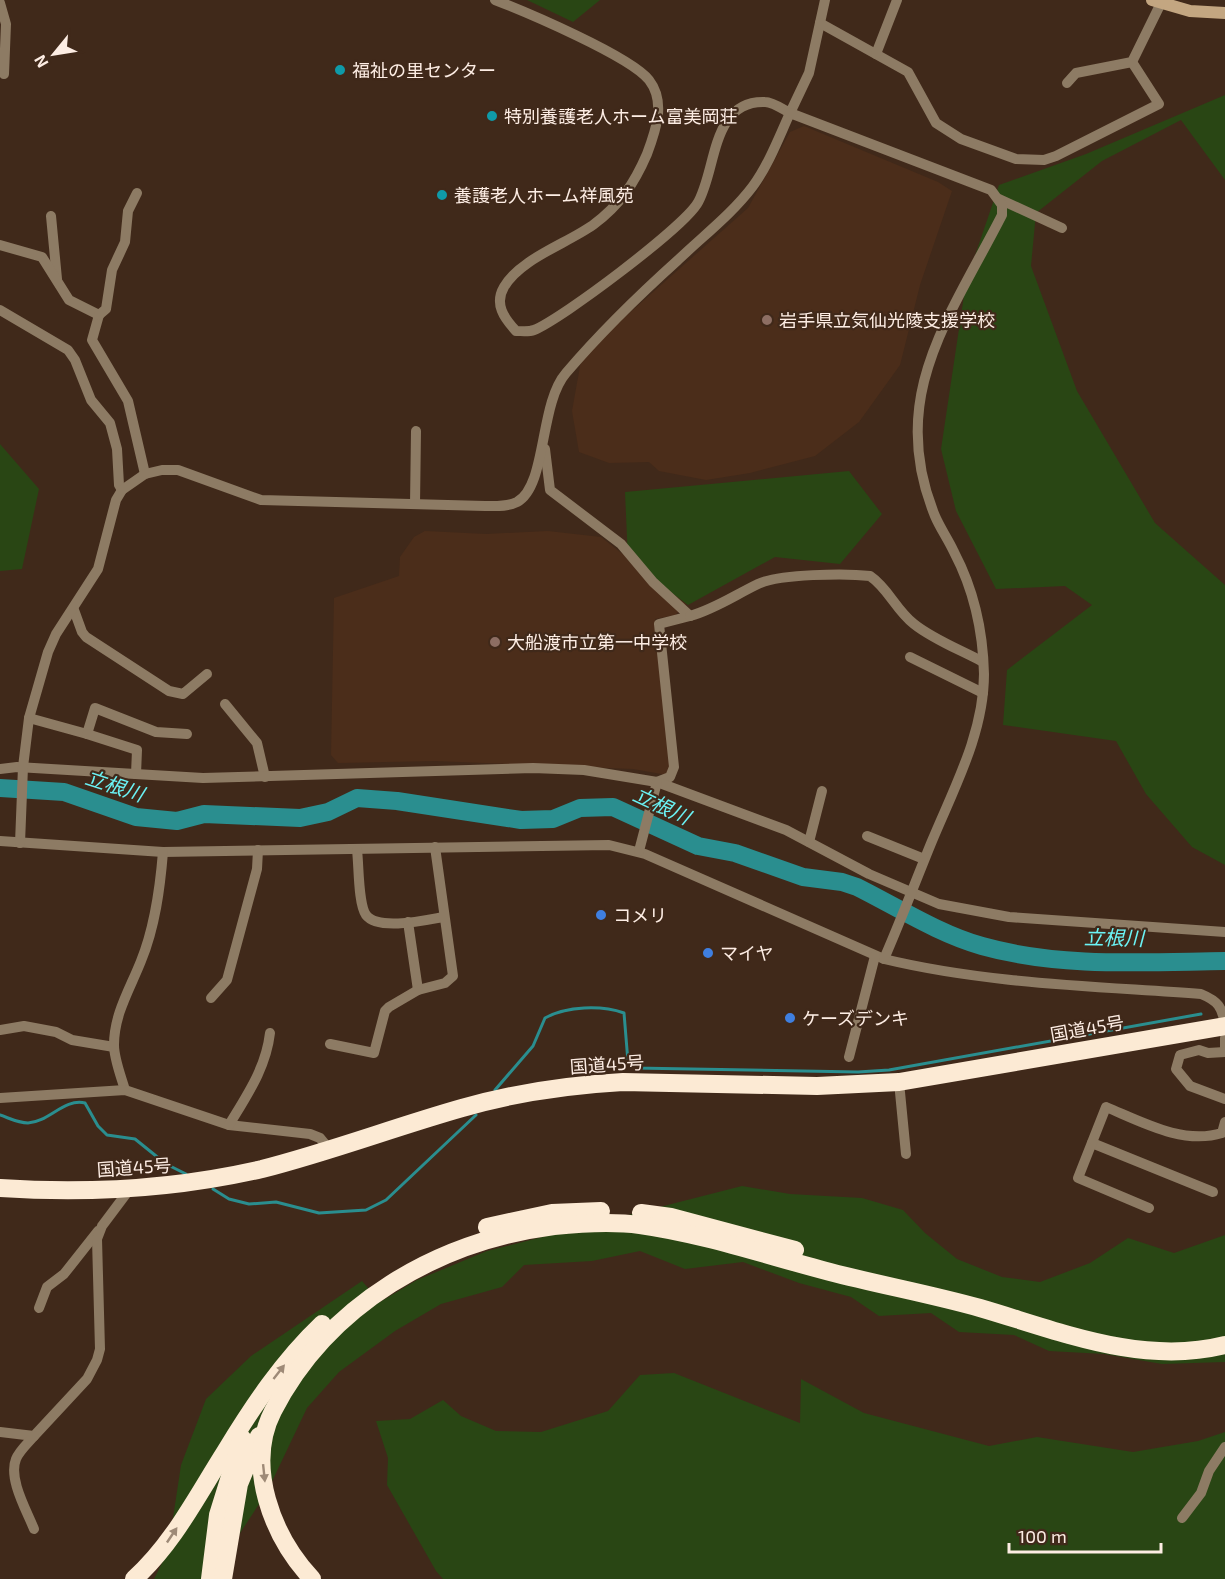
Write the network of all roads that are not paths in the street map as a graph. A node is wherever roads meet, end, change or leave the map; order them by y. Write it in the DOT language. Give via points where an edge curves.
graph roads {
  1 [pos="495,0"];
  2 [pos="825,0"];
  3 [pos="897,0"];
  4 [pos="1156,1"];
  5 [pos="0,3"];
  6 [pos="1225,13"];
  7 [pos="820,23"];
  8 [pos="876,54"];
  9 [pos="1132,62"];
  10 [pos="4,74"];
  11 [pos="1067,83"];
  12 [pos="790,113"];
  13 [pos="137,193"];
  14 [pos="999,199"];
  15 [pos="51,216"];
  16 [pos="1062,228"];
  17 [pos="0,245"];
  18 [pos="57,282"];
  19 [pos="0,310"];
  20 [pos="99,315"];
  21 [pos="416,431"];
  22 [pos="543,431"];
  23 [pos="145,474"];
  24 [pos="122,490"];
  25 [pos="415,504"];
  26 [pos="74,609"];
  27 [pos="690,616"];
  28 [pos="910,657"];
  29 [pos="983,662"];
  30 [pos="207,674"];
  31 [pos="983,693"];
  32 [pos="225,704"];
  33 [pos="29,718"];
  34 [pos="87,734"];
  35 [pos="187,734"];
  36 [pos="0,764"];
  37 [pos="21,768"];
  38 [pos="0,769"];
  39 [pos="136,774"];
  40 [pos="265,777"];
  41 [pos="656,786"];
  42 [pos="822,791"];
  43 [pos="867,836"];
  44 [pos="0,841"];
  45 [pos="809,842"];
  46 [pos="20,843"];
  47 [pos="435,847"];
  48 [pos="258,850"];
  49 [pos="357,850"];
  50 [pos="163,852"];
  51 [pos="639,852"];
  52 [pos="924,859"];
  53 [pos="909,896"];
  54 [pos="443,917"];
  55 [pos="408,922"];
  56 [pos="1225,932"];
  57 [pos="880,957"];
  58 [pos="418,990"];
  59 [pos="211,998"];
  60 [pos="1225,1025"];
  61 [pos="0,1030"];
  62 [pos="270,1033"];
  63 [pos="1225,1038"];
  64 [pos="330,1044"];
  65 [pos="114,1047"];
  66 [pos="1225,1052"];
  67 [pos="849,1057"];
  68 [pos="899,1082"];
  69 [pos="125,1090"];
  70 [pos="0,1098"];
  71 [pos="1225,1099"];
  72 [pos="1225,1122"];
  73 [pos="229,1125"];
  74 [pos="1092,1143"];
  75 [pos="329,1149"];
  76 [pos="906,1154"];
  77 [pos="0,1188"];
  78 [pos="129,1190"];
  79 [pos="1213,1192"];
  80 [pos="1149,1208"];
  81 [pos="102,1226"];
  82 [pos="925,1292"];
  83 [pos="39,1308"];
  84 [pos="1225,1345"];
  85 [pos="256,1403"];
  86 [pos="272,1413"];
  87 [pos="0,1432"];
  88 [pos="34,1436"];
  89 [pos="1225,1447"];
  90 [pos="1182,1518"];
  91 [pos="34,1529"];
  92 [pos="134,1579"];
  93 [pos="210,1579"];
  94 [pos="223,1579"];
  95 [pos="312,1579"];
  1 -- 12 [label="street" via="617,57 648,80 659,104 657,129 635,182 616,207 513,273 502,289 499,307 516,331 531,332 556,318 679,225 698,203 727,119 744,107 766,101"];
  2 -- 7 [label="street"];
  3 -- 8 [label="street"];
  4 -- 6 [label="street" via="1190,11"];
  4 -- 9 [label="street"];
  5 -- 10 [label="street" via="6,24"];
  7 -- 8 [label="street"];
  7 -- 12 [label="street" via="810,73"];
  8 -- 9 [label="street" via="908,72 936,123 974,146 1029,160 1056,156 1159,104"];
  9 -- 11 [label="street" via="1076,73"];
  12 -- 14 [label="street" via="992,190"];
  12 -- 22 [label="street" via="753,186 607,326 556,384"];
  13 -- 20 [label="street" via="128,211 125,242 108,286 106,309"];
  14 -- 16 [label="street"];
  14 -- 29 [label="street" via="1002,215 924,375 917,419 919,467 925,490 976,605"];
  15 -- 18 [label="street"];
  17 -- 18 [label="street" via="42,257"];
  18 -- 20 [label="street" via="69,300"];
  19 -- 24 [label="street" via="68,350 75,360 91,400 110,423"];
  20 -- 23 [label="street" via="92,334 94,346 128,400"];
  21 -- 25 [label="street"];
  22 -- 25 [label="street" via="537,471 528,493 518,501 485,506"];
  22 -- 27 [label="street" via="550,490 621,544 653,582"];
  23 -- 24 [label="street"];
  23 -- 25 [label="street" via="178,470 261,500"];
  24 -- 26 [label="street" via="98,569"];
  26 -- 30 [label="street" via="86,637 169,691 183,694"];
  26 -- 33 [label="street" via="48,652"];
  27 -- 29 [label="street" via="775,578 870,576 913,624"];
  27 -- 41 [label="street" via="659,624 674,767 670,777"];
  28 -- 31 [label="street"];
  29 -- 31 [label="street"];
  31 -- 52 [label="street" via="969,753"];
  32 -- 40 [label="street" via="257,743"];
  33 -- 34 [label="street"];
  33 -- 37 [label="street"];
  34 -- 35 [label="street" via="95,708 156,732"];
  34 -- 39 [label="street" via="137,750"];
  36 -- 37 [label="street"];
  37 -- 38 [label="street"];
  37 -- 39 [label="street"];
  37 -- 46 [label="street"];
  39 -- 40 [label="street"];
  40 -- 41 [label="street" via="533,768 584,770"];
  41 -- 45 [label="street" via="786,830"];
  41 -- 51 [label="street"];
  42 -- 45 [label="street"];
  43 -- 52 [label="street"];
  44 -- 46 [label="street"];
  45 -- 53 [label="street"];
  46 -- 50 [label="street"];
  47 -- 49 [label="street"];
  47 -- 51 [label="street" via="592,844"];
  47 -- 54 [label="street"];
  48 -- 49 [label="street"];
  48 -- 50 [label="street"];
  48 -- 59 [label="street" via="257,869 227,980"];
  49 -- 55 [label="street" via="366,914 381,923"];
  50 -- 65 [label="street" via="159,897 141,961 122,1002"];
  51 -- 57 [label="street"];
  52 -- 53 [label="street"];
  53 -- 56 [label="street" via="1009,916"];
  53 -- 57 [label="street" via="889,947"];
  54 -- 55 [label="street"];
  54 -- 58 [label="street" via="453,976 445,983"];
  55 -- 58 [label="street"];
  57 -- 60 [label="street" via="978,977 1201,994 1222,1007"];
  57 -- 67 [label="street"];
  58 -- 64 [label="street" via="385,1011 374,1053"];
  60 -- 68 [label="highway, 国道45号"];
  61 -- 65 [label="street" via="24,1026"];
  62 -- 73 [label="street" via="257,1080"];
  63 -- 66 [label="street"];
  65 -- 69 [label="street"];
  66 -- 71 [label="street" via="1187,1051 1180,1055 1176,1069 1190,1086"];
  68 -- 75 [label="highway, 国道45号" via="817,1086 593,1084 463,1107"];
  68 -- 76 [label="street"];
  69 -- 70 [label="street"];
  69 -- 73 [label="street"];
  72 -- 74 [label="street" via="1222,1133 1195,1136 1168,1132 1106,1107"];
  73 -- 75 [label="street" via="310,1134 320,1138"];
  74 -- 79 [label="street"];
  74 -- 80 [label="street" via="1078,1178"];
  75 -- 78 [label="highway, 国道45号" via="208,1180"];
  77 -- 78 [label="highway, 国道45号"];
  78 -- 81 [label="street"];
  81 -- 83 [label="street" via="64,1274 47,1287"];
  81 -- 88 [label="street" via="96,1250 100,1327 97,1360 87,1379"];
  82 -- 84 [label="highway" via="1109,1345 1150,1352"];
  85 -- 82 [label="highway, one-way" via="310,1335 365,1286 449,1240 517,1218 587,1210 671,1217 876,1272"];
  82 -- 86 [label="highway" via="875,1284 637,1224 588,1222 520,1231 452,1251 380,1290 327,1335"];
  92 -- 85 [label="highway, one-way" via="164,1546"];
  85 -- 93 [label="highway" via="218,1515"];
  86 -- 94 [label="highway" via="239,1484"];
  86 -- 95 [label="highway, one-way" via="261,1441 268,1504 285,1545"];
  87 -- 88 [label="street"];
  88 -- 91 [label="street" via="16,1457 14,1466"];
  89 -- 90 [label="street" via="1209,1471 1201,1493"];
}
